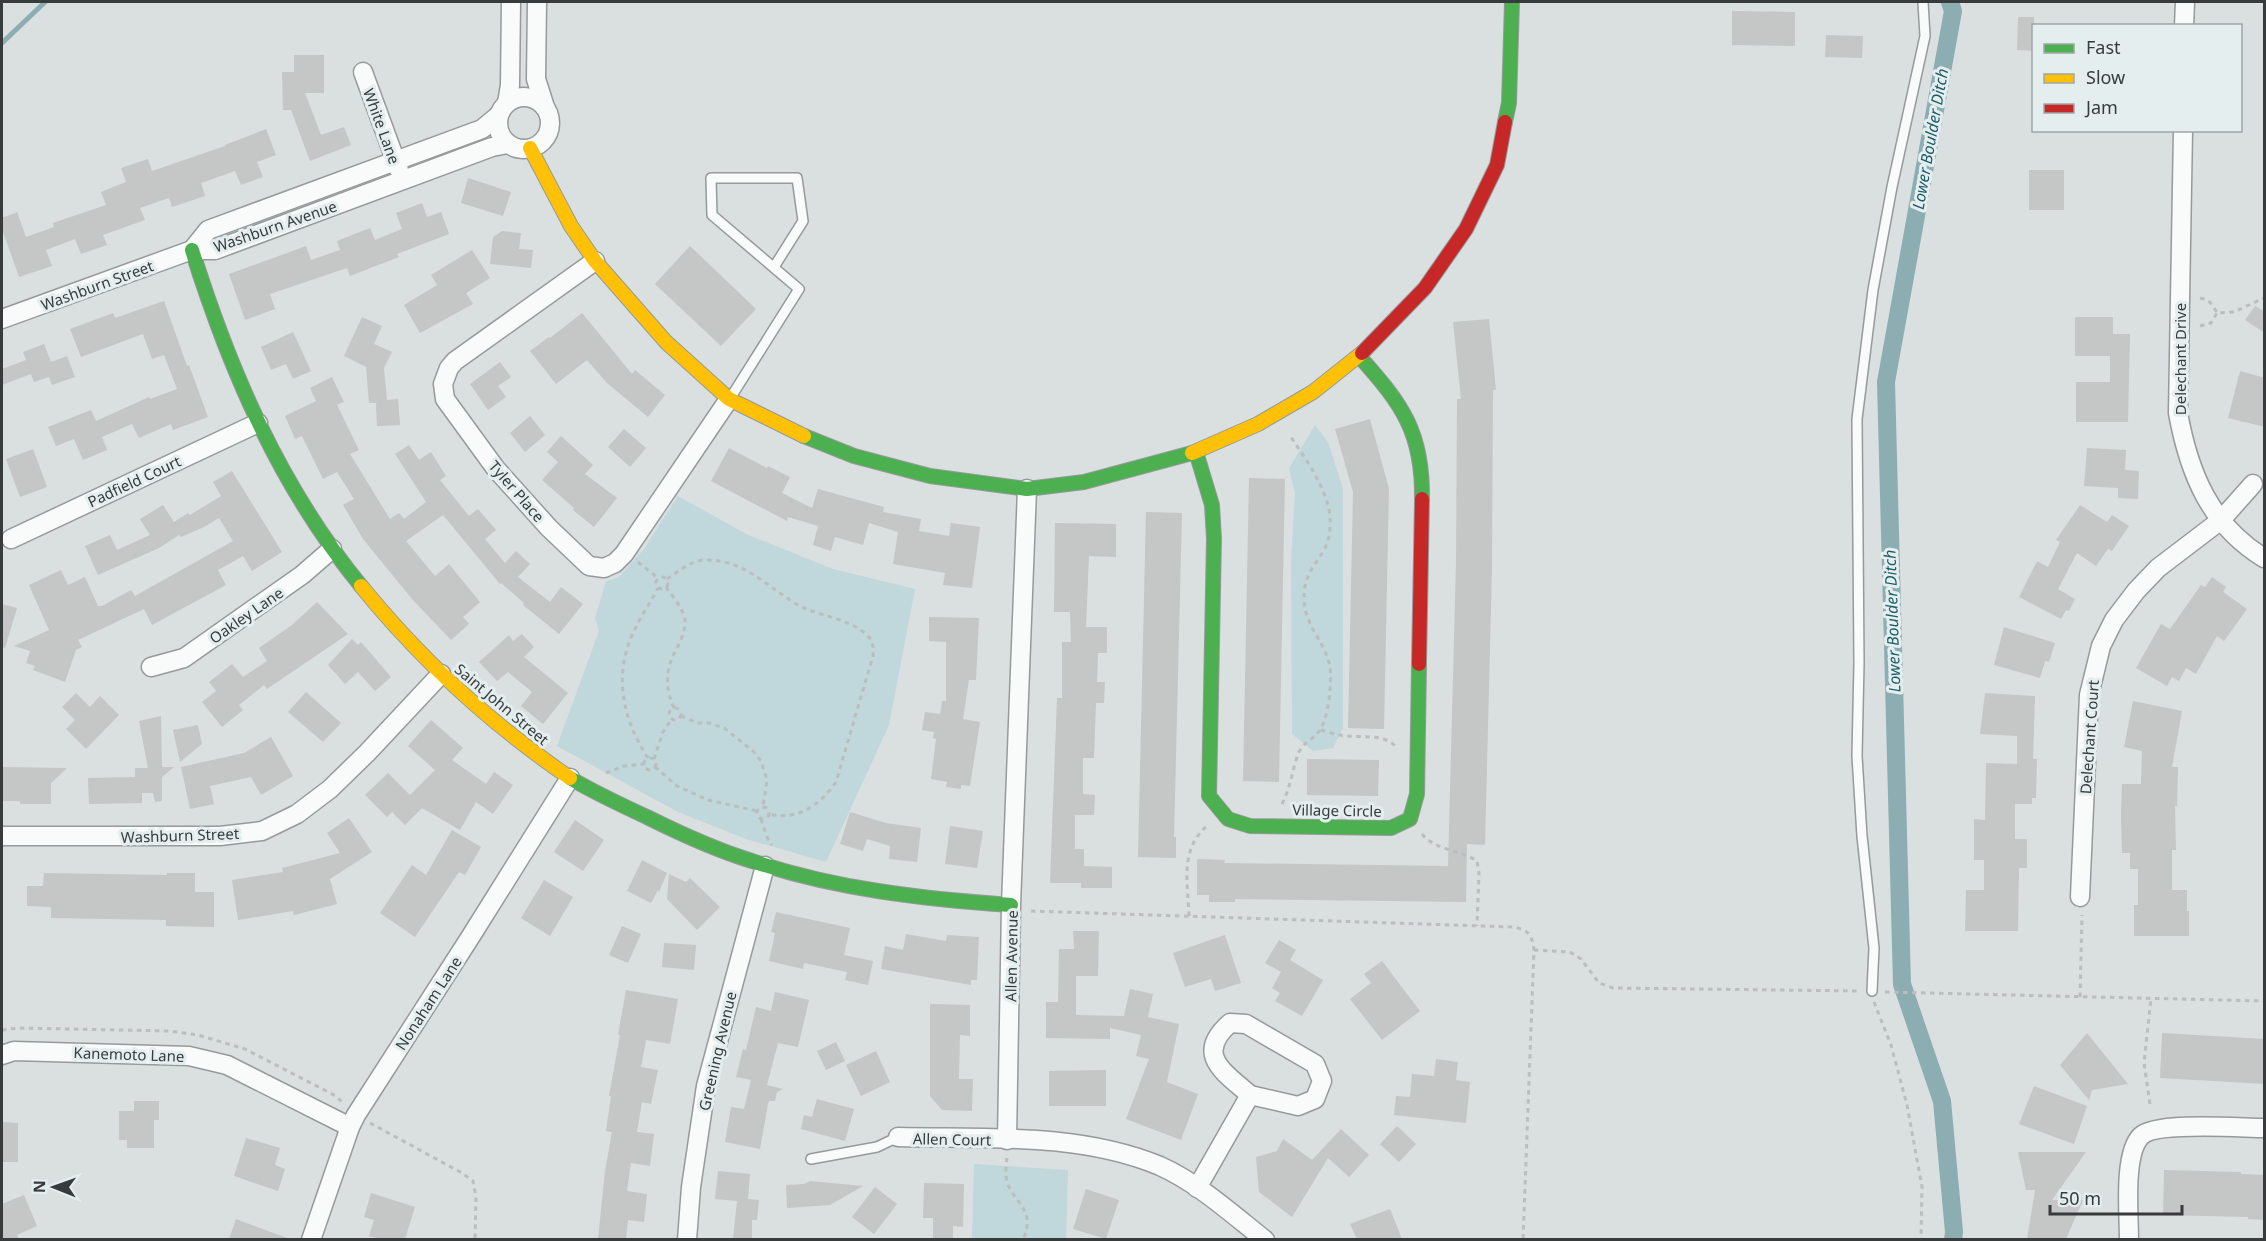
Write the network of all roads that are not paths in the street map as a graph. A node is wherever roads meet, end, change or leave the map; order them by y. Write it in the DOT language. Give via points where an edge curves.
graph roads {
  1 [pos="510,2"];
  2 [pos="537,2"];
  3 [pos="1512,2"];
  4 [pos="1923,2"];
  5 [pos="2185,2"];
  6 [pos="2184,24"];
  7 [pos="363,72"];
  8 [pos="545,107"];
  9 [pos="503,109"];
  10 [pos="2183,132"];
  11 [pos="508,144"];
  12 [pos="530,148"];
  13 [pos="395,160"];
  14 [pos="402,180"];
  15 [pos="192,250"];
  16 [pos="595,261"];
  17 [pos="774,267"];
  18 [pos="2,319"];
  19 [pos="1359,356"];
  20 [pos="729,399"];
  21 [pos="258,423"];
  22 [pos="1196,452"];
  23 [pos="2253,484"];
  24 [pos="1027,489"];
  25 [pos="2221,520"];
  26 [pos="11,539"];
  27 [pos="332,549"];
  28 [pos="2265,558"];
  29 [pos="151,667"];
  30 [pos="441,674"];
  31 [pos="570,778"];
  32 [pos="2,836"];
  33 [pos="765,866"];
  34 [pos="2080,897"];
  35 [pos="1011,905"];
  36 [pos="1872,991"];
  37 [pos="2,1055"];
  38 [pos="1250,1095"];
  39 [pos="350,1126"];
  40 [pos="2265,1128"];
  41 [pos="898,1137"];
  42 [pos="1007,1140"];
  43 [pos="811,1159"];
  44 [pos="1197,1188"];
  45 [pos="311,1239"];
  46 [pos="687,1239"];
  47 [pos="1265,1239"];
  48 [pos="2128,1239"];
  1 -- 9 [label="street" via="510,85"];
  2 -- 8 [label="street" via="536,79"];
  3 -- 19 [label="street" via="1509,103 1497,165 1466,229 1425,288"];
  4 -- 36 [label="lane" via="1925,36 1873,290 1857,419 1857,756 1874,948"];
  5 -- 6 [label="street"];
  7 -- 13 [label="street, White Lane"];
  8 -- 9 [label="street" via="531,98 514,99"];
  8 -- 12 [label="street" via="549,132"];
  9 -- 11 [label="street" via="499,130"];
  9 -- 13 [label="street, Washburn Avenue" via="482,129"];
  10 -- 25 [label="street, Delechant Drive" via="2178,413 2191,468"];
  11 -- 12 [label="street"];
  11 -- 14 [label="street, Washburn Avenue"];
  12 -- 16 [label="street" via="571,226"];
  13 -- 14 [label="street, White Lane"];
  13 -- 15 [label="street, Washburn Avenue" via="208,230"];
  14 -- 15 [label="street, Washburn Avenue" via="215,250"];
  15 -- 18 [label="street, Washburn Street"];
  15 -- 21 [label="street, Saint John Street" via="213,318"];
  16 -- 20 [label="street" via="659,334"];
  16 -- 20 [label="street, Tyler Place" via="455,361 443,384 445,399 496,469 549,528 589,566 604,568 615,563"];
  17 -- 17 [label="lane" via="803,221 797,178 711,178 712,214"];
  17 -- 20 [label="lane" via="799,288"];
  19 -- 22 [label="street" via="1313,392 1258,424"];
  19 -- 22 [label="street, Village Circle" via="1395,395 1410,420 1422,473 1417,794 1410,819 1391,828 1250,826 1228,819 1209,796 1214,538 1212,505"];
  20 -- 24 [label="street" via="854,456 930,476"];
  21 -- 26 [label="street, Padfield Court"];
  21 -- 27 [label="street, Saint John Street" via="293,489"];
  22 -- 24 [label="street" via="1084,482"];
  23 -- 25 [label="street, Delechant Court"];
  24 -- 35 [label="street, Allen Avenue"];
  25 -- 28 [label="street, Delechant Drive"];
  25 -- 34 [label="street, Delechant Court" via="2150,576 2114,620 2101,646 2089,695"];
  27 -- 29 [label="street, Oakley Lane" via="302,575 184,658"];
  27 -- 30 [label="street, Saint John Street" via="376,605"];
  30 -- 31 [label="street, Saint John Street" via="512,736"];
  30 -- 32 [label="street, Washburn Street" via="330,789 297,814 262,831 220,836"];
  31 -- 33 [label="street, Saint John Street" via="696,840"];
  31 -- 39 [label="street, Nonaham Lane"];
  33 -- 35 [label="street, Saint John Street" via="852,887 945,901"];
  33 -- 46 [label="street, Greening Avenue" via="706,1086"];
  35 -- 42 [label="street, Allen Avenue"];
  37 -- 39 [label="street, Kanemoto Lane" via="14,1051 189,1056 227,1065"];
  38 -- 38 [label="street" via="1215,1063 1213,1047 1230,1023 1246,1024 1315,1064 1322,1080 1315,1099 1298,1106"];
  38 -- 44 [label="street"];
  39 -- 45 [label="street, Nonaham Lane"];
  40 -- 48 [label="street" via="2170,1127 2142,1135 2130,1166"];
  41 -- 42 [label="street, Allen Court"];
  41 -- 43 [label="lane" via="877,1147"];
  42 -- 44 [label="street" via="1058,1142 1115,1152 1161,1167"];
  44 -- 47 [label="street"];
}
